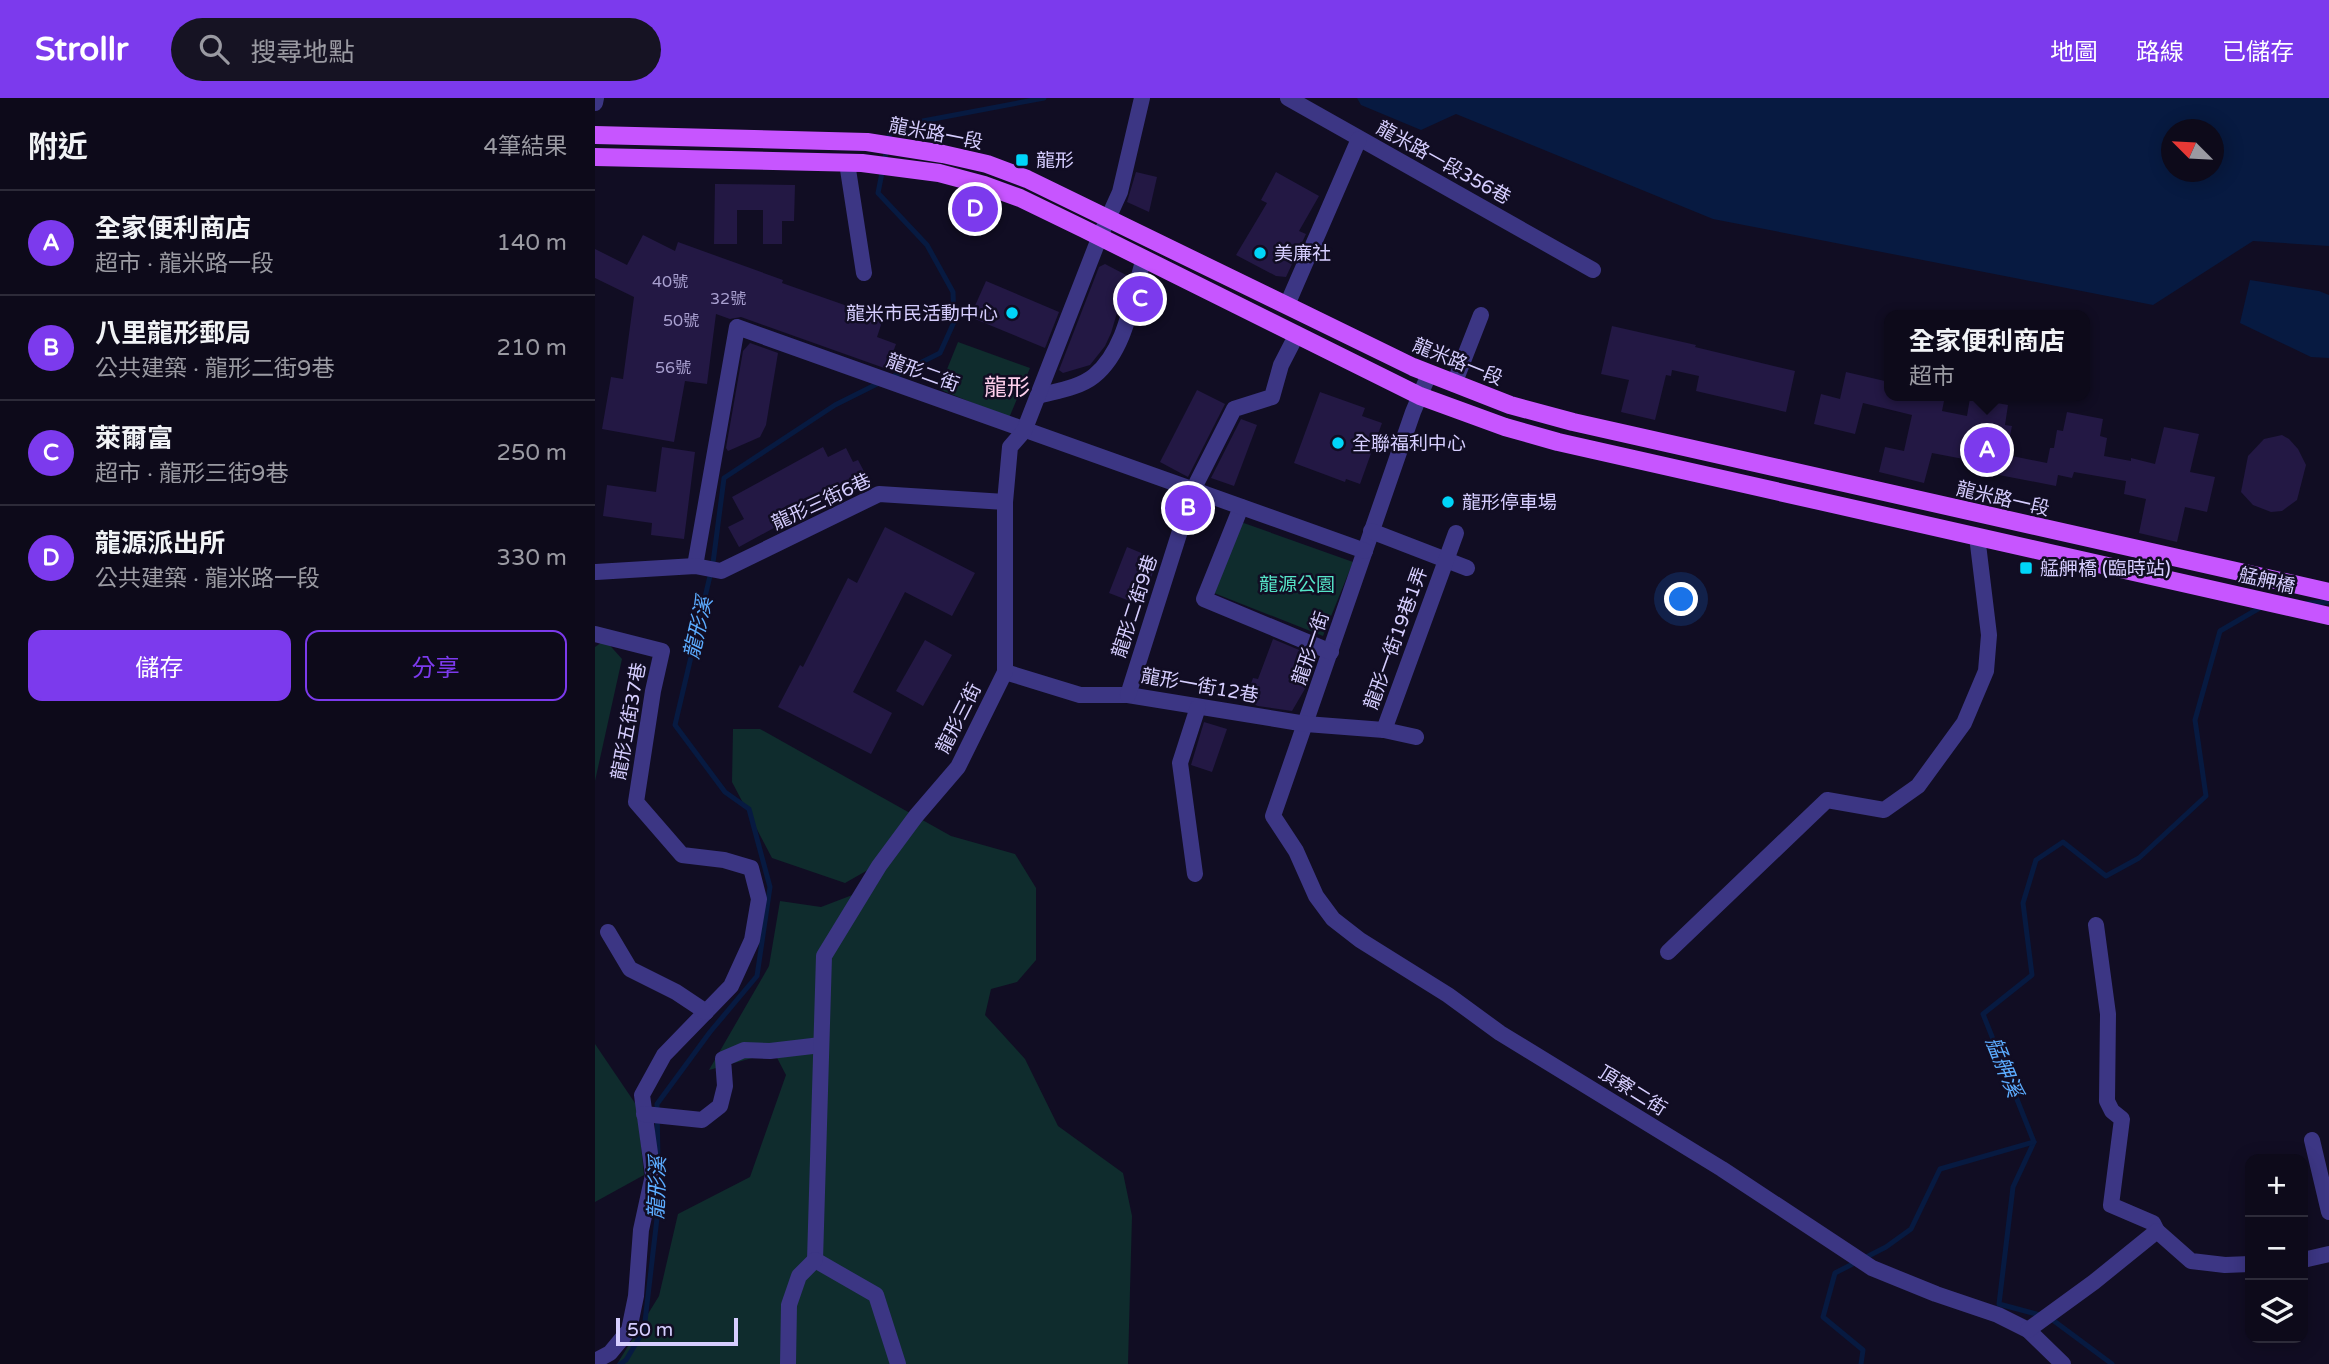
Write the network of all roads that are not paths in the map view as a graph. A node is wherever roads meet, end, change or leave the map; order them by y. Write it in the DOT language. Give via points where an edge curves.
graph roads {
  1 [pos="596,98"];
  2 [pos="1142,98"];
  3 [pos="1288,98"];
  4 [pos="595,103"];
  5 [pos="595,135"];
  6 [pos="1359,139"];
  7 [pos="943,154"];
  8 [pos="595,157"];
  9 [pos="854,163"];
  10 [pos="939,173"];
  11 [pos="1109,218"];
  12 [pos="1100,236"];
  13 [pos="1144,258"];
  14 [pos="1593,270"];
  15 [pos="864,273"];
  16 [pos="1287,305"];
  17 [pos="1481,315"];
  18 [pos="1297,334"];
  19 [pos="1429,374"];
  20 [pos="1454,384"];
  21 [pos="1038,396"];
  22 [pos="1420,396"];
  23 [pos="1024,431"];
  24 [pos="1193,490"];
  25 [pos="1005,502"];
  26 [pos="1241,507"];
  27 [pos="1371,531"];
  28 [pos="1456,533"];
  29 [pos="1977,536"];
  30 [pos="1365,551"];
  31 [pos="1446,560"];
  32 [pos="699,567"];
  33 [pos="1467,568"];
  34 [pos="595,571"];
  35 [pos="2196,585"];
  36 [pos="2329,593"];
  37 [pos="2329,616"];
  38 [pos="595,634"];
  39 [pos="1331,652"];
  40 [pos="1005,672"];
  41 [pos="1128,695"];
  42 [pos="1198,707"];
  43 [pos="1306,724"];
  44 [pos="1384,730"];
  45 [pos="1416,737"];
  46 [pos="1273,816"];
  47 [pos="1195,874"];
  48 [pos="2096,925"];
  49 [pos="608,932"];
  50 [pos="1668,952"];
  51 [pos="706,1012"];
  52 [pos="821,1045"];
  53 [pos="644,1114"];
  54 [pos="2312,1140"];
  55 [pos="2329,1212"];
  56 [pos="2157,1231"];
  57 [pos="2329,1254"];
  58 [pos="2308,1259"];
  59 [pos="815,1260"];
  60 [pos="2245,1264"];
  61 [pos="2028,1330"];
  62 [pos="595,1361"];
  63 [pos="788,1364"];
  64 [pos="898,1364"];
  65 [pos="2063,1364"];
  1 -- 4 [label="street"];
  2 -- 11 [label="street, 龍形三街" via="1120,192"];
  3 -- 6 [label="street"];
  5 -- 7 [label="main road, 龍米路一段" via="867,142"];
  6 -- 14 [label="street, 龍米路一段356巷"];
  6 -- 16 [label="street, 龍米路一段356巷"];
  7 -- 10 [label="main road"];
  7 -- 11 [label="main road, 龍米路一段" via="1027,178"];
  8 -- 9 [label="main road, 龍米路一段"];
  9 -- 10 [label="main road, 龍米路一段"];
  9 -- 15 [label="street"];
  10 -- 12 [label="main road, 龍米路一段" via="1020,198"];
  11 -- 12 [label="street, 龍形三街"];
  11 -- 16 [label="main road, 龍米路一段"];
  12 -- 13 [label="main road, 龍米路一段"];
  12 -- 21 [label="street, 龍形三街"];
  13 -- 18 [label="main road, 龍米路一段"];
  13 -- 21 [label="street" via="1118,348 1093,376"];
  16 -- 19 [label="main road, 龍米路一段"];
  17 -- 20 [label="street"];
  18 -- 22 [label="main road, 龍米路一段"];
  18 -- 24 [label="street, 龍形二街9巷" via="1272,397 1234,410"];
  19 -- 20 [label="main road, 龍米路一段"];
  19 -- 22 [label="street, 龍形一街"];
  20 -- 36 [label="main road, 龍米路一段" via="1573,422"];
  21 -- 23 [label="street, 龍形三街"];
  22 -- 27 [label="street, 龍形一街"];
  22 -- 29 [label="main road, 龍米路一段" via="1558,442"];
  23 -- 24 [label="street, 龍形二街"];
  23 -- 25 [label="street, 龍形三街" via="1010,447"];
  23 -- 32 [label="street, 龍形二街" via="737,327"];
  24 -- 26 [label="street, 龍形二街"];
  24 -- 41 [label="street, 龍形二街9巷"];
  25 -- 32 [label="street, 龍形三街6巷" via="880,494 721,571"];
  25 -- 40 [label="street, 龍形三街"];
  26 -- 30 [label="street, 龍形二街"];
  26 -- 39 [label="street" via="1204,598"];
  27 -- 30 [label="street, 龍形一街"];
  27 -- 31 [label="street"];
  28 -- 31 [label="street, 龍形一街19巷1弄"];
  29 -- 35 [label="main road, 龍米路一段"];
  29 -- 50 [label="street" via="1989,635 1986,671 1964,723 1918,786 1884,810 1826,800"];
  30 -- 39 [label="street, 龍形一街"];
  31 -- 33 [label="street"];
  31 -- 44 [label="street, 龍形一街19巷1弄"];
  32 -- 34 [label="street, 龍形三街6巷"];
  35 -- 37 [label="main road, 艋舺橋"];
  38 -- 51 [label="street, 龍形五街37巷" via="662,651 636,802 682,855 751,868 759,899 753,940 731,986"];
  39 -- 43 [label="street, 龍形一街"];
  40 -- 41 [label="street, 龍形一街12巷" via="1080,695"];
  40 -- 52 [label="street, 龍形三街" via="958,767 879,866 824,957"];
  41 -- 42 [label="street, 龍形一街12巷"];
  42 -- 43 [label="street, 龍形一街12巷"];
  42 -- 47 [label="street" via="1180,763"];
  43 -- 44 [label="street, 龍形一街12巷"];
  43 -- 46 [label="street, 龍形一街"];
  44 -- 45 [label="street, 龍形一街12巷"];
  46 -- 61 [label="street, 頂寮二街" via="1296,851 1316,896 1333,919 1360,940 1872,1268"];
  48 -- 56 [label="street" via="2108,1014 2107,1101 2122,1119 2111,1205 2153,1223"];
  49 -- 51 [label="street" via="630,970"];
  51 -- 53 [label="street, 龍形五街37巷" via="664,1055 642,1095"];
  52 -- 53 [label="street" via="744,1050 723,1059 725,1086 720,1106 702,1119"];
  52 -- 59 [label="street, 龍形三街"];
  53 -- 62 [label="street, 龍形五街37巷" via="653,1175 644,1213 636,1296 629,1330 610,1353"];
  54 -- 55 [label="street"];
  56 -- 60 [label="street" via="2191,1261"];
  56 -- 61 [label="street"];
  57 -- 58 [label="street"];
  59 -- 63 [label="street" via="799,1276 789,1305"];
  59 -- 64 [label="street" via="876,1295"];
  61 -- 65 [label="street, 頂寮二街"];
}
